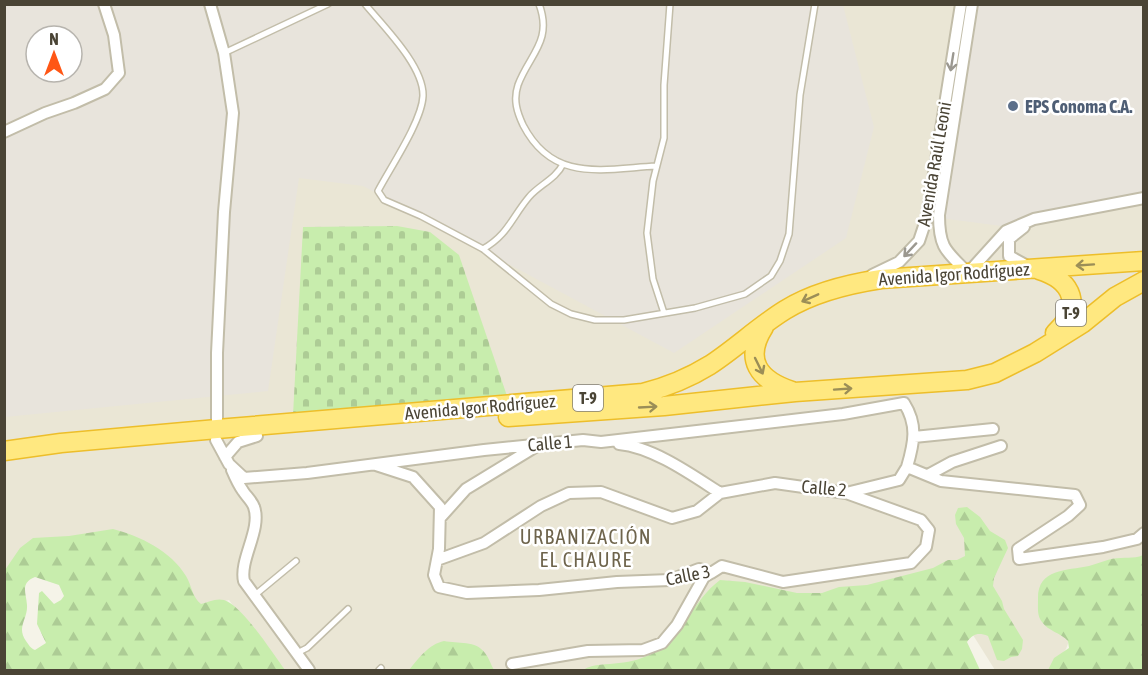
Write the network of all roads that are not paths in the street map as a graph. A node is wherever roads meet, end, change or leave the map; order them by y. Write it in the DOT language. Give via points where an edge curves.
graph roads {
  1 [pos="104,4"];
  2 [pos="210,4"];
  3 [pos="328,4"];
  4 [pos="365,4"];
  5 [pos="539,4"];
  6 [pos="670,4"];
  7 [pos="815,4"];
  8 [pos="961,4"];
  9 [pos="972,4"];
  10 [pos="224,53"];
  11 [pos="4,132"];
  12 [pos="563,164"];
  13 [pos="656,166"];
  14 [pos="1143,198"];
  15 [pos="1034,219"];
  16 [pos="483,249"];
  17 [pos="1143,261"];
  18 [pos="1032,269"];
  19 [pos="968,273"];
  20 [pos="1143,281"];
  21 [pos="850,284"];
  22 [pos="664,313"];
  23 [pos="767,323"];
  24 [pos="1024,359"];
  25 [pos="795,393"];
  26 [pos="993,429"];
  27 [pos="216,434"];
  28 [pos="256,436"];
  29 [pos="914,437"];
  30 [pos="601,442"];
  31 [pos="538,444"];
  32 [pos="1001,446"];
  33 [pos="4,450"];
  34 [pos="227,460"];
  35 [pos="4,462"];
  36 [pos="372,464"];
  37 [pos="907,467"];
  38 [pos="928,476"];
  39 [pos="846,493"];
  40 [pos="720,494"];
  41 [pos="440,518"];
  42 [pos="1143,533"];
  43 [pos="437,560"];
  44 [pos="296,561"];
  45 [pos="711,573"];
  46 [pos="255,595"];
  47 [pos="348,609"];
  48 [pos="297,653"];
  49 [pos="512,664"];
  50 [pos="309,670"];
  1 -- 11 [label="street" via="114,35 119,73 105,89"];
  2 -- 10 [label="street"];
  3 -- 10 [label="lane"];
  4 -- 16 [label="lane" via="399,45 423,91 421,110 379,195"];
  5 -- 12 [label="lane" via="544,24 542,39 518,84 516,108 536,144"];
  6 -- 13 [label="lane" via="665,125"];
  7 -- 22 [label="lane" via="800,96 789,234 780,261 771,276 745,294"];
  8 -- 21 [label="street, Avenida Raúl Leoni, one-way" via="927,217 919,241 898,262"];
  9 -- 19 [label="street, Avenida Raúl Leoni" via="939,215 939,236 947,253"];
  10 -- 27 [label="street" via="232,113 223,223"];
  12 -- 13 [label="lane" via="590,170"];
  12 -- 16 [label="lane" via="557,174 529,196 506,232"];
  13 -- 22 [label="lane" via="647,233 653,279"];
  14 -- 15 [label="street"];
  15 -- 18 [label="street" via="1009,239 1008,250 1009,256"];
  15 -- 19 [label="street" via="1006,231"];
  16 -- 22 [label="lane" via="542,298 571,315 614,321"];
  17 -- 18 [label="highway, Avenida Igor Rodríguez / T-9, one-way"];
  18 -- 19 [label="highway, Avenida Igor Rodríguez / T-9"];
  18 -- 24 [label="highway, T-9" via="1062,281 1071,297 1070,315 1063,326"];
  19 -- 21 [label="highway, Avenida Igor Rodríguez / T-9"];
  20 -- 24 [label="highway, Avenida Igor Rodríguez / T-9"];
  21 -- 23 [label="highway, Avenida Igor Rodríguez / T-9, one-way" via="809,297"];
  23 -- 25 [label="highway, one-way" via="757,338 755,362 766,378"];
  23 -- 27 [label="highway, Avenida Igor Rodríguez / T-9" via="700,371 643,393"];
  25 -- 24 [label="highway, Avenida Igor Rodríguez / T-9, one-way" via="967,380 995,373"];
  28 -- 25 [label="highway, Avenida Igor Rodríguez / T-9, one-way"];
  26 -- 29 [label="street"];
  27 -- 28 [label="highway, Avenida Igor Rodríguez / T-9"];
  27 -- 33 [label="highway, Avenida Igor Rodríguez / T-9"];
  27 -- 34 [label="street"];
  27 -- 35 [label="highway, Avenida Igor Rodríguez / T-9"];
  28 -- 34 [label="street" via="238,442"];
  29 -- 30 [label="street, Calle 1" via="912,414 904,403 843,414"];
  29 -- 37 [label="street"];
  30 -- 31 [label="street, Calle 1"];
  30 -- 40 [label="street" via="630,445 680,467"];
  31 -- 36 [label="street, Calle 1"];
  31 -- 41 [label="street" via="466,489"];
  32 -- 38 [label="street" via="952,462"];
  34 -- 36 [label="street, Calle 1" via="244,478"];
  34 -- 46 [label="street" via="254,507 254,528 242,574"];
  36 -- 41 [label="street" via="412,477 440,507"];
  37 -- 38 [label="street"];
  37 -- 39 [label="street, Calle 2" via="899,480"];
  38 -- 42 [label="street" via="941,481 1075,495 1080,505 1018,549 1019,559 1103,547 1137,539"];
  39 -- 40 [label="street, Calle 2" via="775,483"];
  39 -- 45 [label="street, Calle 3" via="921,520 929,530 927,547 911,563 783,582 722,566"];
  40 -- 43 [label="street, Calle 2" via="697,511 672,518 601,492 569,494 541,506 484,543"];
  41 -- 43 [label="street"];
  43 -- 45 [label="street, Calle 3" via="434,575 439,586 467,593 670,580 699,569"];
  44 -- 46 [label="lane"];
  45 -- 49 [label="street" via="704,577 662,643 643,650 588,651"];
  46 -- 48 [label="street"];
  47 -- 48 [label="lane"];
  48 -- 50 [label="street"];
}
